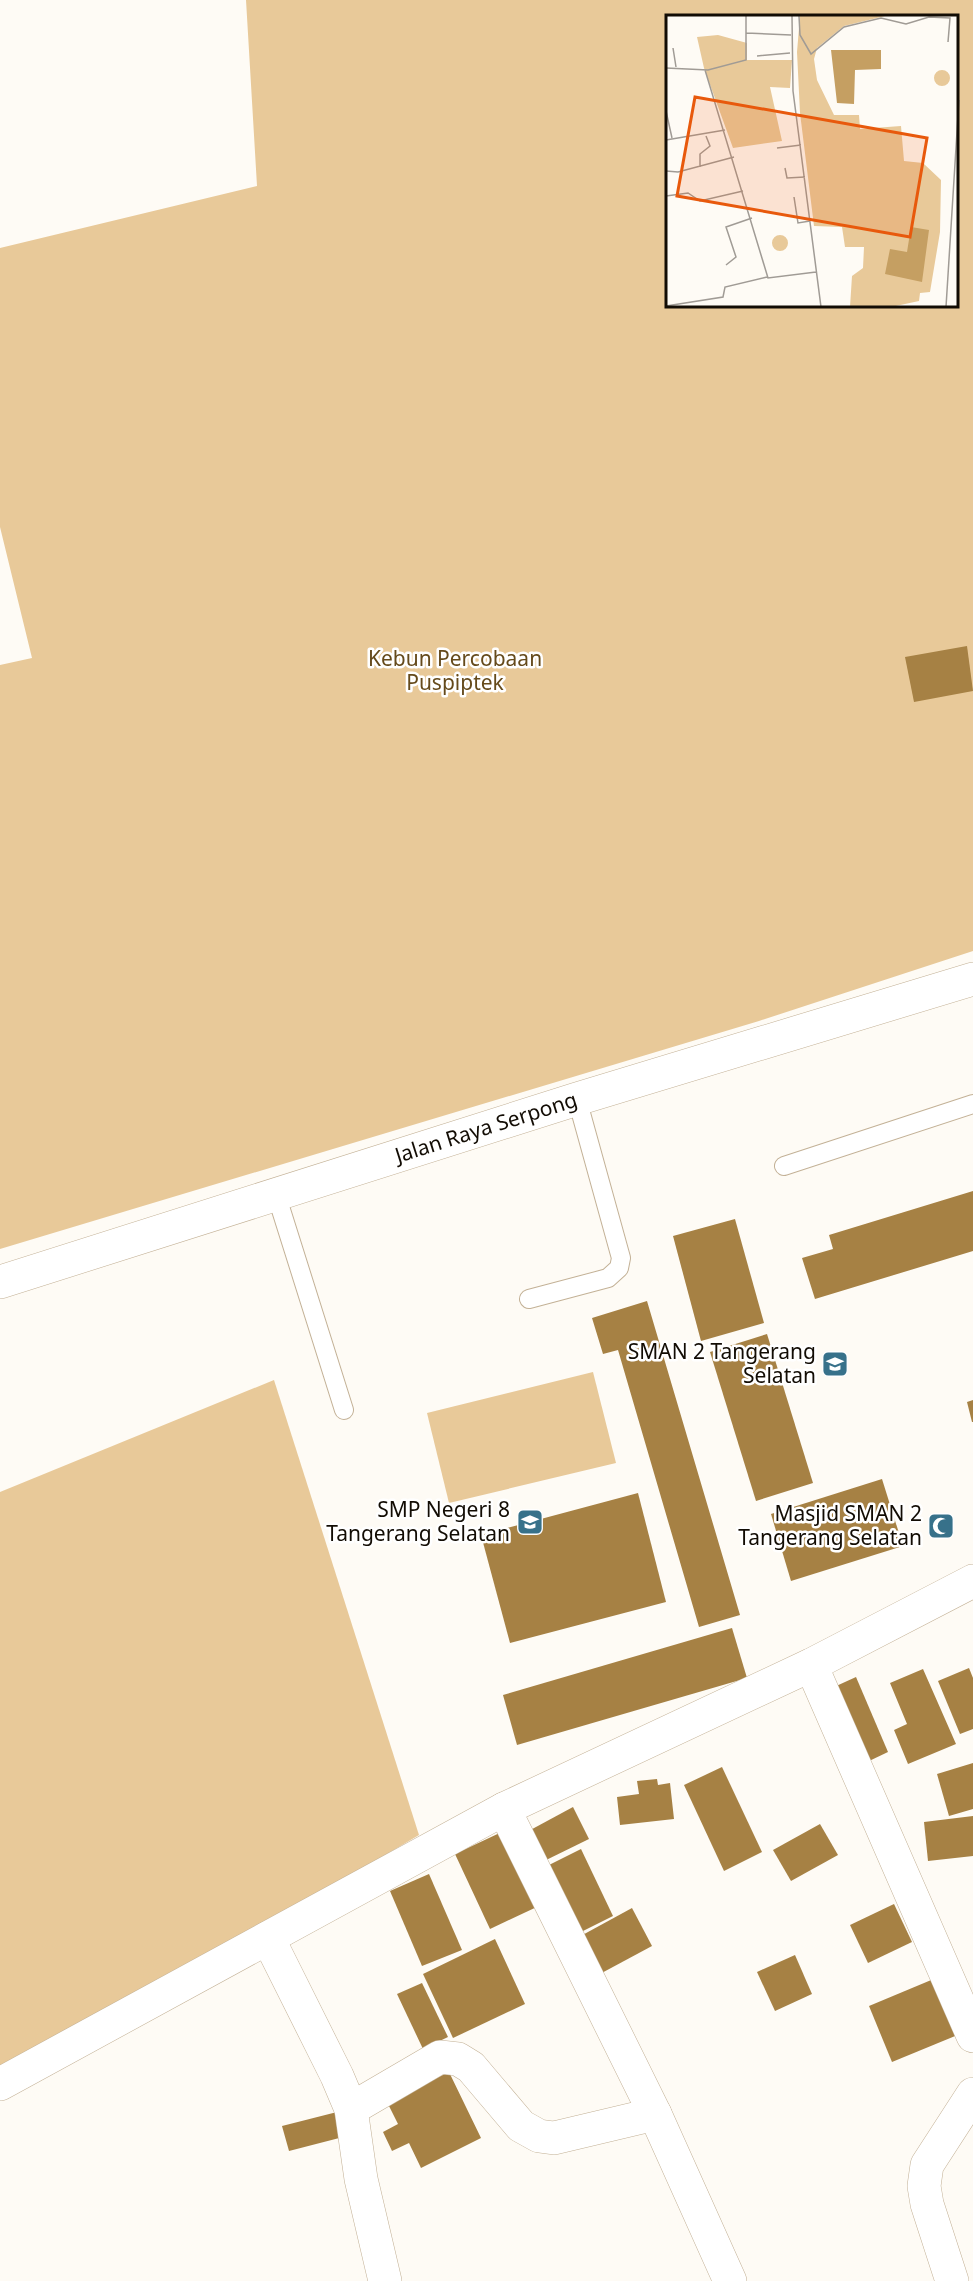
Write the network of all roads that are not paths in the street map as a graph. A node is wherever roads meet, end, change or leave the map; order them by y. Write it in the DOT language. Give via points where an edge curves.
graph roads {
  1 [pos="973,979"];
  2 [pos="577,1100"];
  3 [pos="973,1104"];
  4 [pos="784,1166"];
  5 [pos="276,1194"];
  6 [pos="0,1282"];
  7 [pos="529,1299"];
  8 [pos="344,1410"];
  9 [pos="973,1581"];
  10 [pos="811,1665"];
  11 [pos="504,1809"];
  12 [pos="268,1938"];
  13 [pos="973,2036"];
  14 [pos="0,2084"];
  15 [pos="973,2094"];
  16 [pos="351,2109"];
  17 [pos="655,2114"];
  18 [pos="385,2281"];
  19 [pos="730,2281"];
  20 [pos="952,2281"];
  1 -- 2 [label="street, Jalan Raya Serpong"];
  2 -- 5 [label="street, Jalan Raya Serpong"];
  2 -- 7 [label="lane" via="621,1258 619,1268 608,1278"];
  3 -- 4 [label="lane"];
  5 -- 6 [label="street, Jalan Raya Serpong"];
  5 -- 8 [label="lane"];
  9 -- 10 [label="street"];
  10 -- 11 [label="street"];
  10 -- 13 [label="street"];
  11 -- 12 [label="street"];
  11 -- 17 [label="street"];
  12 -- 14 [label="street"];
  12 -- 16 [label="street"];
  15 -- 20 [label="street" via="927,2165 924,2186"];
  16 -- 17 [label="street" via="440,2057 458,2059 471,2067 521,2126 539,2136 554,2138"];
  16 -- 18 [label="street" via="361,2179"];
  17 -- 19 [label="street"];
}
